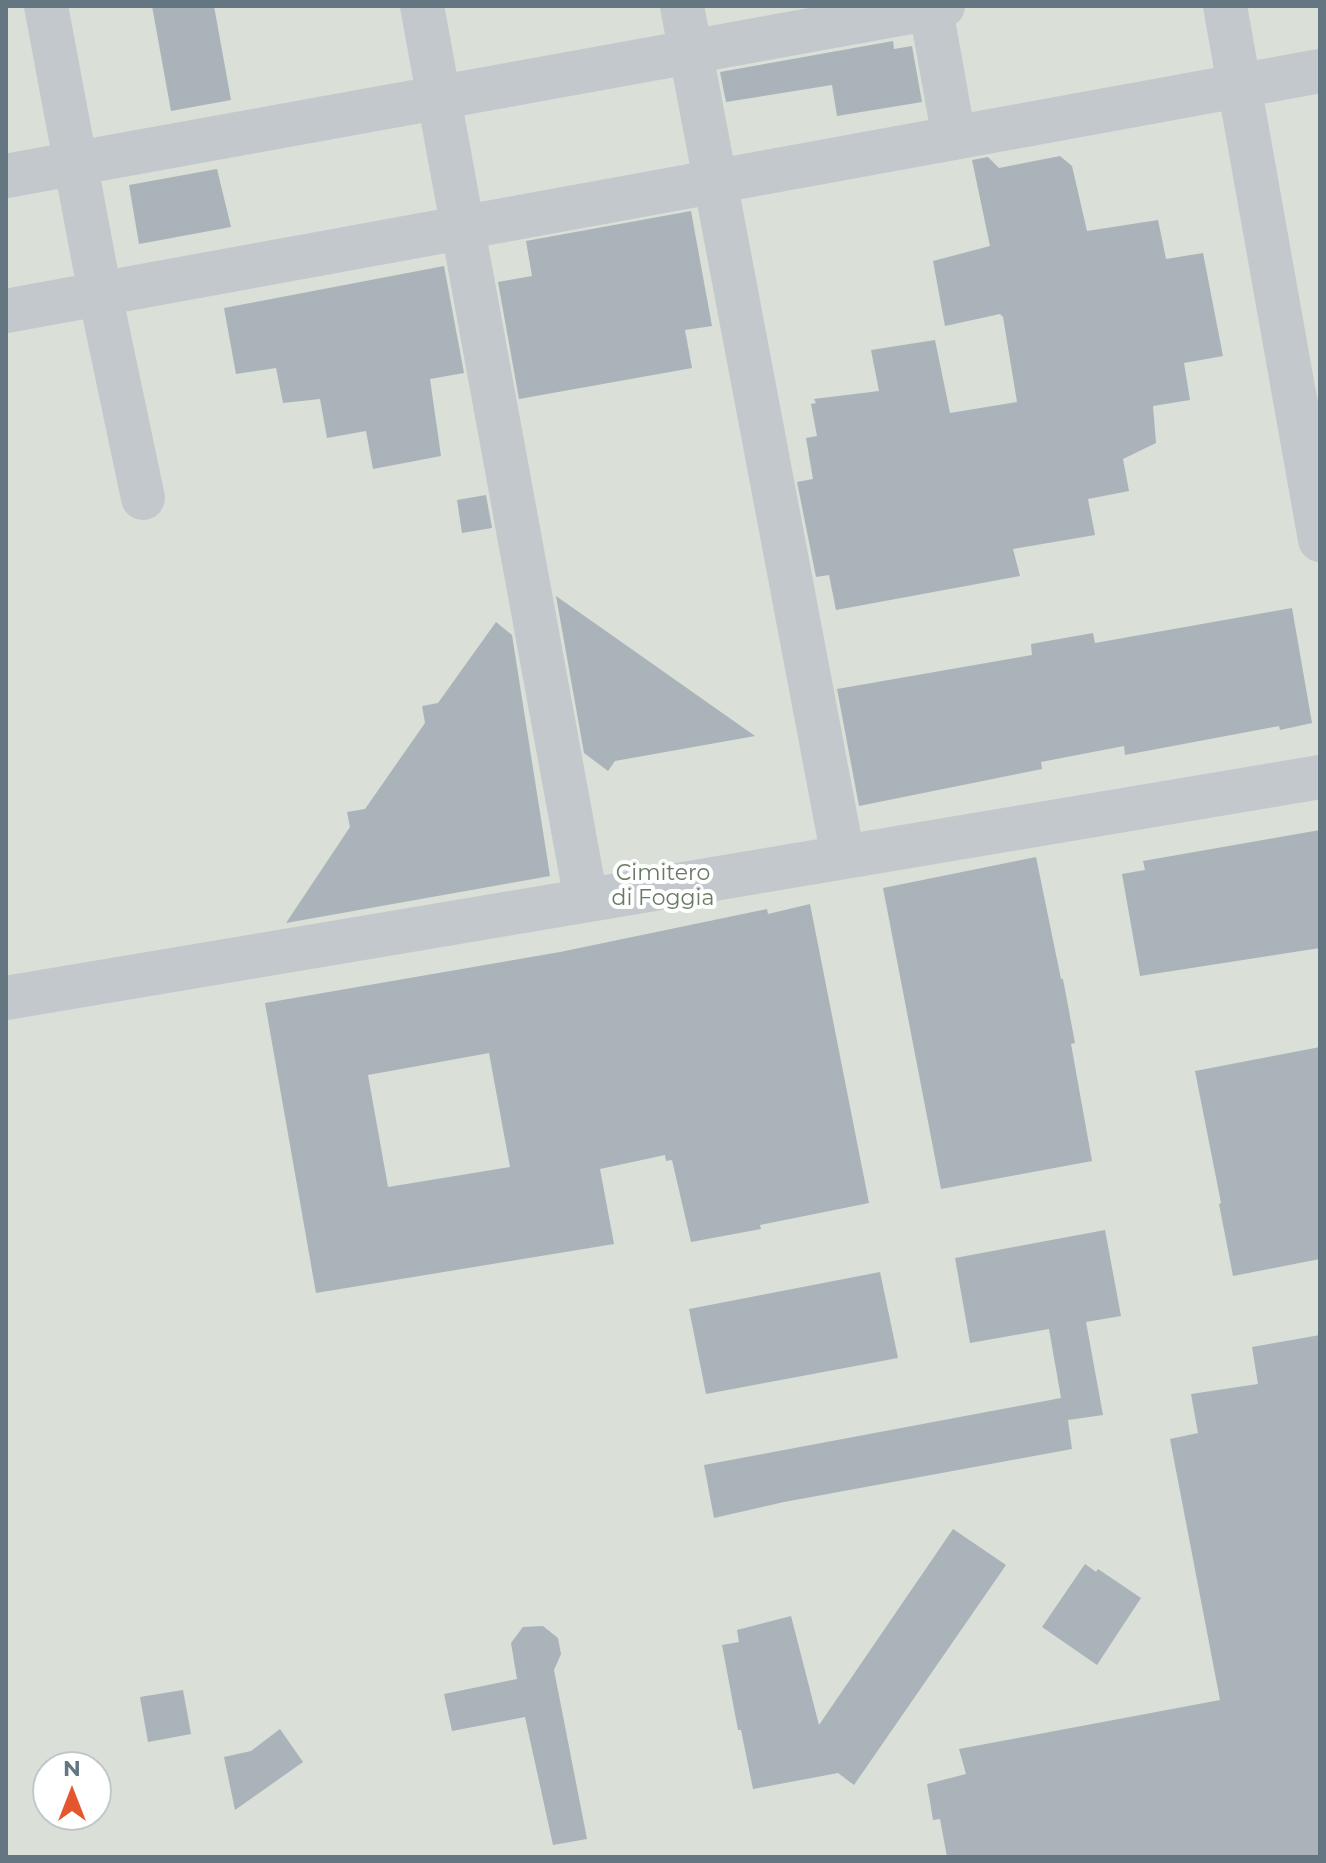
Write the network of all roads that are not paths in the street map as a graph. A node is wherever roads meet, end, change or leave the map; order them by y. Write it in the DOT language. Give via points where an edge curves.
graph roads {
  1 [pos="46,6"];
  2 [pos="422,6"];
  3 [pos="682,6"];
  4 [pos="1225,6"];
  5 [pos="927,7"];
  6 [pos="691,52"];
  7 [pos="1320,71"];
  8 [pos="1240,86"];
  9 [pos="439,97"];
  10 [pos="954,138"];
  11 [pos="76,164"];
  12 [pos="6,176"];
  13 [pos="715,182"];
  14 [pos="463,228"];
  15 [pos="100,294"];
  16 [pos="6,311"];
  17 [pos="143,498"];
  18 [pos="1320,540"];
  19 [pos="1320,777"];
  20 [pos="843,857"];
  21 [pos="586,900"];
  22 [pos="6,998"];
  1 -- 11 [label="lane"];
  2 -- 9 [label="lane"];
  3 -- 6 [label="lane"];
  4 -- 8 [label="lane"];
  5 -- 6 [label="lane"];
  5 -- 10 [label="lane"];
  6 -- 9 [label="lane"];
  6 -- 13 [label="lane"];
  7 -- 8 [label="lane"];
  8 -- 10 [label="lane"];
  8 -- 18 [label="lane"];
  9 -- 11 [label="lane"];
  9 -- 14 [label="lane"];
  10 -- 13 [label="lane"];
  11 -- 12 [label="lane"];
  11 -- 15 [label="lane"];
  13 -- 14 [label="lane"];
  13 -- 20 [label="lane"];
  14 -- 15 [label="lane"];
  14 -- 21 [label="lane"];
  15 -- 16 [label="lane"];
  15 -- 17 [label="lane"];
  19 -- 20 [label="lane"];
  20 -- 21 [label="lane"];
  21 -- 22 [label="lane"];
}
